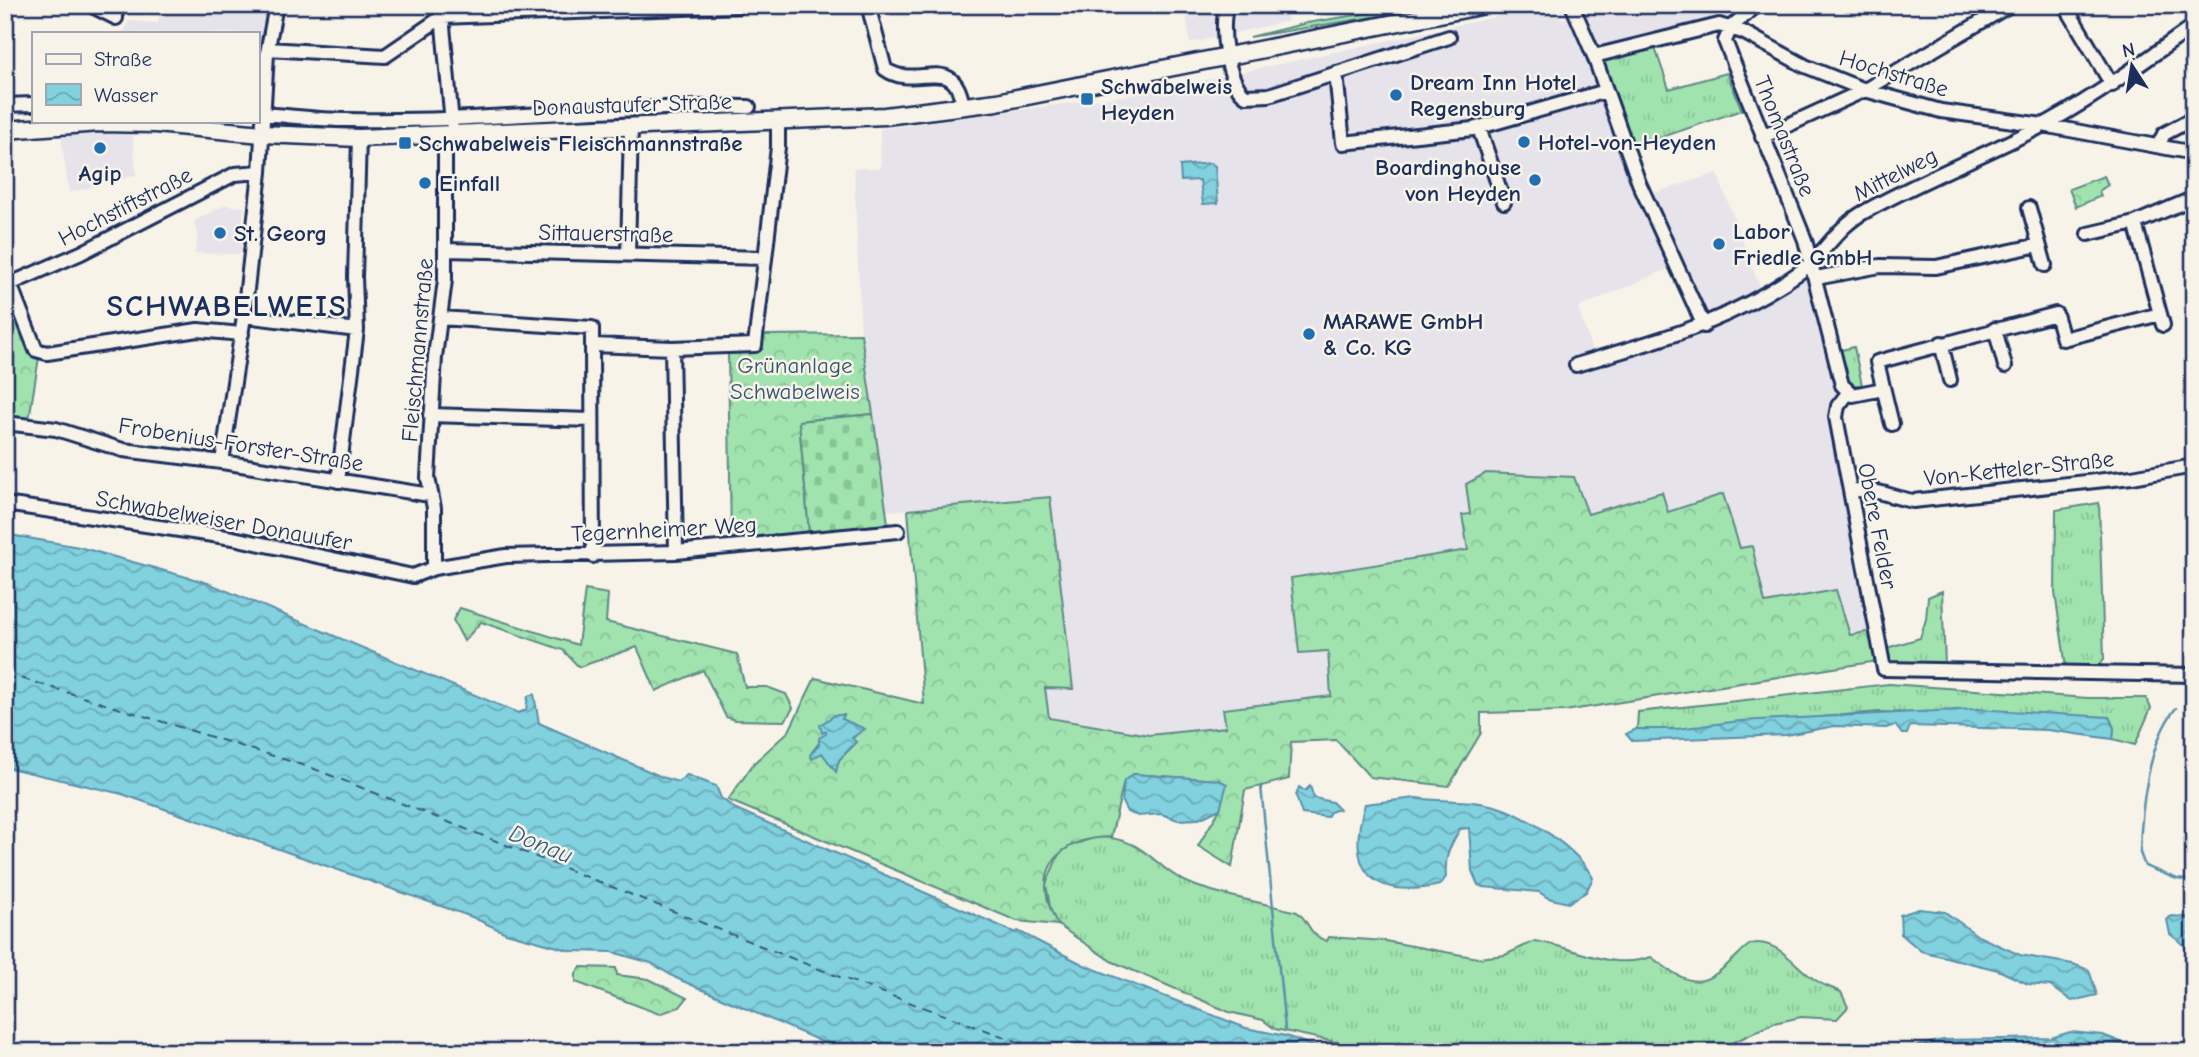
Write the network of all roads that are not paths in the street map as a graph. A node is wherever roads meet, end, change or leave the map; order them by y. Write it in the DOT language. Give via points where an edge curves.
graph roads {
  1 [pos="90,5"];
  2 [pos="276,5"];
  3 [pos="868,5"];
  4 [pos="1227,5"];
  5 [pos="1485,5"];
  6 [pos="1572,5"];
  7 [pos="1757,5"];
  8 [pos="2010,5"];
  9 [pos="718,6"];
  10 [pos="738,6"];
  11 [pos="2069,7"];
  12 [pos="492,10"];
  13 [pos="442,11"];
  14 [pos="116,18"];
  15 [pos="2194,26"];
  16 [pos="1731,27"];
  17 [pos="1449,37"];
  18 [pos="268,49"];
  19 [pos="1594,56"];
  20 [pos="1228,57"];
  21 [pos="1330,75"];
  22 [pos="2112,85"];
  23 [pos="1865,90"];
  24 [pos="1606,91"];
  25 [pos="32,104"];
  26 [pos="5,105"];
  27 [pos="749,107"];
  28 [pos="963,107"];
  29 [pos="262,114"];
  30 [pos="2194,118"];
  31 [pos="778,122"];
  32 [pos="2043,125"];
  33 [pos="631,126"];
  34 [pos="1479,128"];
  35 [pos="450,129"];
  36 [pos="5,130"];
  37 [pos="262,134"];
  38 [pos="1762,137"];
  39 [pos="359,138"];
  40 [pos="2158,146"];
  41 [pos="2194,153"];
  42 [pos="260,172"];
  43 [pos="2194,198"];
  44 [pos="1504,202"];
  45 [pos="2029,208"];
  46 [pos="2135,223"];
  47 [pos="2088,234"];
  48 [pos="2039,245"];
  49 [pos="446,250"];
  50 [pos="628,254"];
  51 [pos="765,258"];
  52 [pos="1811,261"];
  53 [pos="2045,265"];
  54 [pos="1816,278"];
  55 [pos="244,316"];
  56 [pos="440,318"];
  57 [pos="1704,326"];
  58 [pos="1995,329"];
  59 [pos="357,330"];
  60 [pos="242,334"];
  61 [pos="1941,343"];
  62 [pos="592,345"];
  63 [pos="672,348"];
  64 [pos="1576,365"];
  65 [pos="2005,366"];
  66 [pos="1950,380"];
  67 [pos="1883,388"];
  68 [pos="1848,393"];
  69 [pos="430,415"];
  70 [pos="592,420"];
  71 [pos="5,423"];
  72 [pos="1892,424"];
  73 [pos="222,462"];
  74 [pos="2194,466"];
  75 [pos="338,481"];
  76 [pos="1850,491"];
  77 [pos="430,495"];
  78 [pos="5,505"];
  79 [pos="898,531"];
  80 [pos="676,552"];
  81 [pos="593,556"];
  82 [pos="434,568"];
  83 [pos="2194,675"];
  1 -- 14 [label="street"];
  2 -- 18 [label="street"];
  3 -- 28 [label="street" via="885,69 901,76 945,76 958,86"];
  4 -- 20 [label="street" via="1223,26"];
  5 -- 20 [label="main road, Donaustaufer Straße"];
  6 -- 19 [label="street"];
  7 -- 16 [label="street"];
  8 -- 23 [label="street"];
  9 -- 10 [label="street"];
  9 -- 12 [label="street"];
  11 -- 22 [label="street"];
  12 -- 13 [label="street"];
  13 -- 18 [label="street" via="385,56"];
  13 -- 35 [label="street, Fleischmannstraße"];
  15 -- 22 [label="street, Mittelweg"];
  16 -- 19 [label="street" via="1719,25"];
  16 -- 23 [label="street, Hochstraße" via="1805,66"];
  16 -- 38 [label="street, Thomastraße" via="1725,41"];
  17 -- 21 [label="street"];
  18 -- 29 [label="street"];
  19 -- 24 [label="street"];
  20 -- 21 [label="street" via="1234,84 1246,96 1269,95"];
  20 -- 28 [label="main road, Donaustaufer Straße"];
  21 -- 34 [label="street" via="1343,143"];
  22 -- 32 [label="street, Mittelweg"];
  23 -- 32 [label="street, Hochstraße" via="1941,111"];
  23 -- 38 [label="street"];
  24 -- 34 [label="street"];
  24 -- 57 [label="street" via="1639,183"];
  25 -- 26 [label="street"];
  27 -- 35 [label="street, Donaustaufer Straße" via="622,108"];
  28 -- 31 [label="main road, Donaustaufer Straße"];
  29 -- 35 [label="street, Donaustaufer Straße"];
  29 -- 37 [label="street"];
  30 -- 40 [label="street" via="2164,134"];
  31 -- 33 [label="main road, Donaustaufer Straße"];
  31 -- 51 [label="street"];
  32 -- 40 [label="street, Hochstraße"];
  32 -- 52 [label="street, Mittelweg" via="1856,216"];
  33 -- 35 [label="main road, Donaustaufer Straße"];
  33 -- 50 [label="street"];
  34 -- 44 [label="street"];
  35 -- 39 [label="main road, Donaustaufer Straße"];
  35 -- 49 [label="street, Fleischmannstraße"];
  36 -- 37 [label="main road, Donaustaufer Straße" via="121,123"];
  37 -- 39 [label="main road, Donaustaufer Straße"];
  37 -- 42 [label="street"];
  38 -- 52 [label="street, Thomastraße"];
  39 -- 59 [label="street"];
  40 -- 41 [label="street, Hochstraße"];
  42 -- 55 [label="street"];
  42 -- 60 [label="street, Hochstiftstraße" via="235,174 10,284 31,341 36,350 47,353 198,330"];
  43 -- 46 [label="street"];
  45 -- 48 [label="street"];
  46 -- 47 [label="street"];
  46 -- 58 [label="street" via="2162,320 2063,339 2062,313"];
  48 -- 53 [label="street"];
  48 -- 54 [label="street" via="1937,267 1880,266"];
  49 -- 50 [label="street, Sittauerstraße"];
  49 -- 56 [label="street, Fleischmannstraße"];
  50 -- 51 [label="street, Sittauerstraße"];
  51 -- 63 [label="street" via="755,345"];
  52 -- 54 [label="street"];
  52 -- 57 [label="street, Mittelweg" via="1762,298"];
  54 -- 68 [label="street" via="1842,385"];
  55 -- 59 [label="street"];
  55 -- 60 [label="street"];
  56 -- 62 [label="street" via="592,328"];
  56 -- 69 [label="street, Fleischmannstraße"];
  57 -- 64 [label="street, Mittelweg"];
  58 -- 61 [label="street"];
  58 -- 65 [label="street"];
  59 -- 75 [label="street"];
  60 -- 73 [label="street"];
  61 -- 66 [label="street"];
  61 -- 67 [label="street" via="1877,362"];
  62 -- 63 [label="street"];
  62 -- 70 [label="street"];
  63 -- 80 [label="street"];
  67 -- 68 [label="street" via="1859,395"];
  67 -- 72 [label="street"];
  68 -- 76 [label="street, Obere Felder" via="1836,411"];
  69 -- 70 [label="street"];
  69 -- 77 [label="street, Fleischmannstraße"];
  70 -- 81 [label="street"];
  71 -- 73 [label="street, Frobenius-Forster-Straße" via="56,429 123,450"];
  73 -- 75 [label="street, Frobenius-Forster-Straße"];
  74 -- 76 [label="street, Von-Ketteler-Straße" via="1913,501 1878,489"];
  75 -- 77 [label="street, Frobenius-Forster-Straße"];
  76 -- 83 [label="street, Obere Felder" via="1884,669"];
  77 -- 82 [label="street, Fleischmannstraße"];
  78 -- 82 [label="street, Schwabelweiser Donauufer" via="233,538 401,575"];
  79 -- 80 [label="street, Tegernheimer Weg"];
  80 -- 81 [label="street, Tegernheimer Weg"];
  81 -- 82 [label="street, Tegernheimer Weg" via="506,555"];
}
